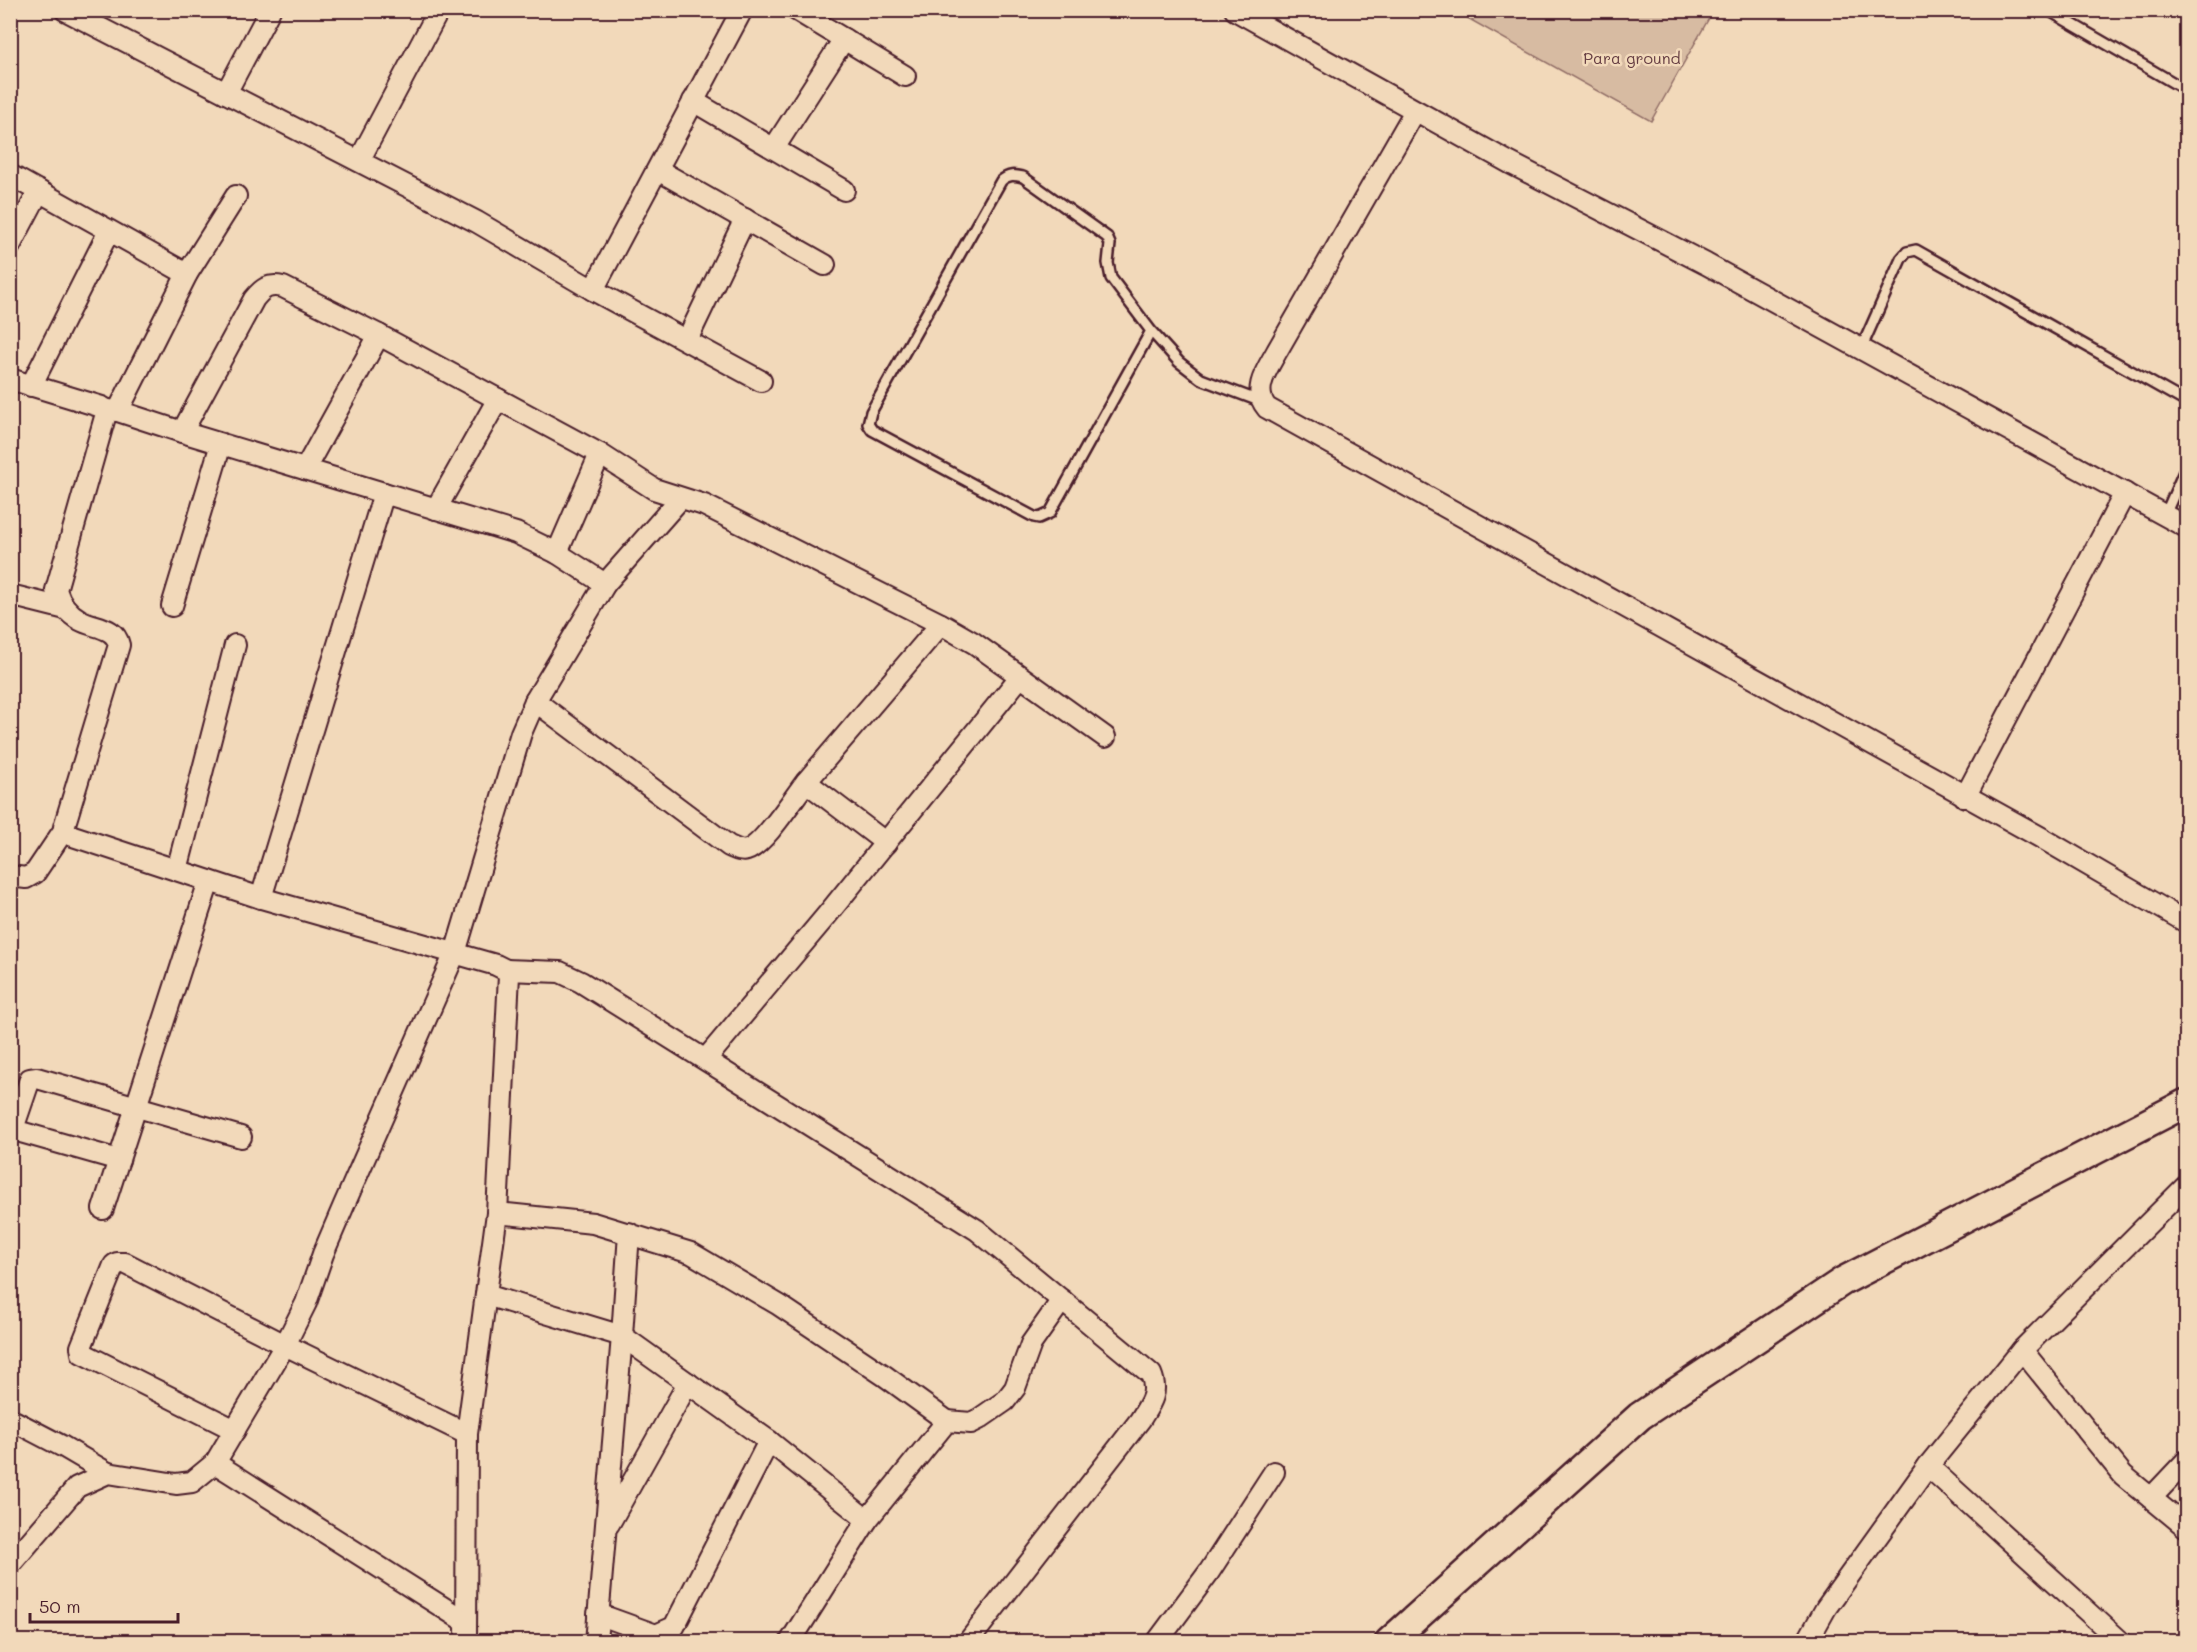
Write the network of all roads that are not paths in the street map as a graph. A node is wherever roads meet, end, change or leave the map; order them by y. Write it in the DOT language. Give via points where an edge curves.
graph roads {
  1 [pos="64,10"];
  2 [pos="270,10"];
  3 [pos="439,10"];
  4 [pos="742,10"];
  5 [pos="796,10"];
  6 [pos="1235,10"];
  7 [pos="2048,10"];
  8 [pos="101,19"];
  9 [pos="844,39"];
  10 [pos="904,76"];
  11 [pos="2187,90"];
  12 [pos="226,93"];
  13 [pos="693,101"];
  14 [pos="1415,111"];
  15 [pos="774,148"];
  16 [pos="359,161"];
  17 [pos="658,171"];
  18 [pos="10,175"];
  19 [pos="844,190"];
  20 [pos="39,191"];
  21 [pos="236,196"];
  22 [pos="745,219"];
  23 [pos="110,231"];
  24 [pos="10,246"];
  25 [pos="825,265"];
  26 [pos="187,274"];
  27 [pos="593,290"];
  28 [pos="1151,331"];
  29 [pos="379,334"];
  30 [pos="687,340"];
  31 [pos="1861,348"];
  32 [pos="10,380"];
  33 [pos="761,381"];
  34 [pos="31,386"];
  35 [pos="498,399"];
  36 [pos="1262,402"];
  37 [pos="2187,402"];
  38 [pos="112,410"];
  39 [pos="182,432"];
  40 [pos="221,444"];
  41 [pos="600,454"];
  42 [pos="2187,467"];
  43 [pos="305,469"];
  44 [pos="384,493"];
  45 [pos="2125,494"];
  46 [pos="680,499"];
  47 [pos="436,509"];
  48 [pos="2165,515"];
  49 [pos="2187,527"];
  50 [pos="556,553"];
  51 [pos="605,584"];
  52 [pos="10,595"];
  53 [pos="172,606"];
  54 [pos="66,609"];
  55 [pos="940,624"];
  56 [pos="235,645"];
  57 [pos="1020,677"];
  58 [pos="535,701"];
  59 [pos="1105,737"];
  60 [pos="806,782"];
  61 [pos="1965,797"];
  62 [pos="64,830"];
  63 [pos="886,843"];
  64 [pos="177,870"];
  65 [pos="10,876"];
  66 [pos="209,881"];
  67 [pos="261,898"];
  68 [pos="2187,922"];
  69 [pos="455,953"];
  70 [pos="506,970"];
  71 [pos="706,1059"];
  72 [pos="2187,1103"];
  73 [pos="136,1107"];
  74 [pos="241,1137"];
  75 [pos="119,1160"];
  76 [pos="2187,1186"];
  77 [pos="103,1209"];
  78 [pos="497,1213"];
  79 [pos="629,1233"];
  80 [pos="486,1295"];
  81 [pos="1062,1300"];
  82 [pos="622,1336"];
  83 [pos="285,1345"];
  84 [pos="2022,1350"];
  85 [pos="688,1383"];
  86 [pos="10,1419"];
  87 [pos="947,1421"];
  88 [pos="235,1430"];
  89 [pos="467,1434"];
  90 [pos="769,1441"];
  91 [pos="2187,1461"];
  92 [pos="215,1463"];
  93 [pos="1928,1466"];
  94 [pos="1274,1472"];
  95 [pos="108,1473"];
  96 [pos="2151,1498"];
  97 [pos="867,1520"];
  98 [pos="2187,1527"];
  99 [pos="605,1531"];
  100 [pos="10,1565"];
  101 [pos="598,1614"];
  102 [pos="466,1632"];
  103 [pos="596,1641"];
  104 [pos="790,1641"];
  105 [pos="968,1641"];
  106 [pos="1157,1641"];
  107 [pos="1389,1641"];
  108 [pos="1807,1641"];
  109 [pos="2121,1641"];
  1 -- 8 [label="street"];
  2 -- 12 [label="street"];
  3 -- 16 [label="street"];
  4 -- 13 [label="street"];
  5 -- 9 [label="street"];
  6 -- 14 [label="street"];
  7 -- 11 [label="lane"];
  8 -- 12 [label="street"];
  9 -- 10 [label="street"];
  9 -- 15 [label="street"];
  12 -- 16 [label="street"];
  13 -- 15 [label="street"];
  13 -- 17 [label="street"];
  14 -- 31 [label="street"];
  14 -- 36 [label="street" via="1277,351 1260,384"];
  15 -- 19 [label="street"];
  16 -- 27 [label="street" via="477,222"];
  17 -- 22 [label="street"];
  17 -- 27 [label="street"];
  18 -- 20 [label="street"];
  20 -- 23 [label="street"];
  20 -- 24 [label="street"];
  21 -- 26 [label="street"];
  22 -- 25 [label="street"];
  22 -- 30 [label="street"];
  23 -- 26 [label="street"];
  23 -- 34 [label="street"];
  26 -- 38 [label="street"];
  27 -- 30 [label="street"];
  28 -- 28 [label="lane" via="1111,278 1107,237 1023,177 1006,176 871,412 868,424 872,430 1034,516 1045,516"];
  28 -- 36 [label="lane" via="1201,379"];
  29 -- 35 [label="street"];
  29 -- 39 [label="street" via="283,287 264,288 254,299"];
  29 -- 43 [label="street"];
  30 -- 33 [label="street"];
  31 -- 37 [label="lane" via="1901,259 1916,250"];
  31 -- 45 [label="street"];
  32 -- 34 [label="street"];
  34 -- 38 [label="street"];
  35 -- 41 [label="street"];
  35 -- 47 [label="street"];
  36 -- 61 [label="street"];
  38 -- 39 [label="street"];
  38 -- 54 [label="street" via="57,581 56,590"];
  39 -- 40 [label="street"];
  40 -- 43 [label="street"];
  40 -- 53 [label="street"];
  41 -- 46 [label="street" via="654,489"];
  41 -- 50 [label="street"];
  42 -- 48 [label="lane"];
  43 -- 44 [label="street"];
  44 -- 47 [label="street"];
  44 -- 67 [label="street"];
  45 -- 48 [label="street"];
  45 -- 61 [label="street"];
  46 -- 51 [label="street"];
  46 -- 55 [label="street" via="704,505"];
  47 -- 50 [label="street" via="516,533"];
  48 -- 49 [label="street"];
  50 -- 51 [label="street"];
  51 -- 58 [label="street"];
  52 -- 54 [label="street"];
  54 -- 62 [label="street" via="80,620 110,631 119,645"];
  55 -- 57 [label="street"];
  55 -- 60 [label="street"];
  56 -- 64 [label="street"];
  57 -- 59 [label="street"];
  57 -- 63 [label="street"];
  58 -- 60 [label="street" via="740,851 749,850 762,840"];
  58 -- 69 [label="street" via="521,733"];
  60 -- 63 [label="street"];
  61 -- 68 [label="street"];
  62 -- 64 [label="street" via="70,836"];
  62 -- 65 [label="street" via="35,873 26,878"];
  63 -- 71 [label="street"];
  64 -- 66 [label="street"];
  66 -- 67 [label="street"];
  66 -- 73 [label="street"];
  67 -- 69 [label="street"];
  69 -- 70 [label="street"];
  69 -- 83 [label="street"];
  70 -- 71 [label="street" via="560,972"];
  70 -- 78 [label="street" via="510,980"];
  71 -- 81 [label="street" via="977,1230"];
  72 -- 107 [label="street" via="1844,1281 1640,1416"];
  73 -- 74 [label="street"];
  73 -- 75 [label="street"];
  73 -- 75 [label="street" via="37,1078 28,1082 15,1123 17,1131"];
  75 -- 77 [label="street"];
  76 -- 84 [label="street"];
  78 -- 79 [label="street" via="593,1223"];
  78 -- 80 [label="street"];
  79 -- 82 [label="street"];
  79 -- 87 [label="street" via="691,1253 779,1305"];
  80 -- 82 [label="street"];
  80 -- 89 [label="street"];
  81 -- 87 [label="street" via="1031,1344 1015,1388 1005,1401 971,1423"];
  81 -- 105 [label="street" via="1151,1374 1156,1386 1153,1401"];
  82 -- 85 [label="street"];
  82 -- 99 [label="street"];
  83 -- 88 [label="street"];
  83 -- 88 [label="street" via="125,1263 114,1266 81,1353"];
  83 -- 89 [label="street"];
  84 -- 93 [label="street"];
  84 -- 96 [label="street" via="2122,1475"];
  85 -- 90 [label="street"];
  85 -- 99 [label="street"];
  86 -- 95 [label="street"];
  87 -- 97 [label="street"];
  88 -- 92 [label="street"];
  89 -- 102 [label="street"];
  90 -- 97 [label="street"];
  90 -- 101 [label="street" via="674,1627 656,1635"];
  91 -- 96 [label="street"];
  92 -- 95 [label="street" via="192,1482 176,1484"];
  92 -- 102 [label="street"];
  93 -- 108 [label="street" via="1826,1608"];
  93 -- 109 [label="street"];
  94 -- 106 [label="street" via="1209,1572"];
  95 -- 100 [label="street" via="76,1487"];
  96 -- 98 [label="street"];
  97 -- 104 [label="street"];
  99 -- 101 [label="street"];
  101 -- 103 [label="street"];
}
